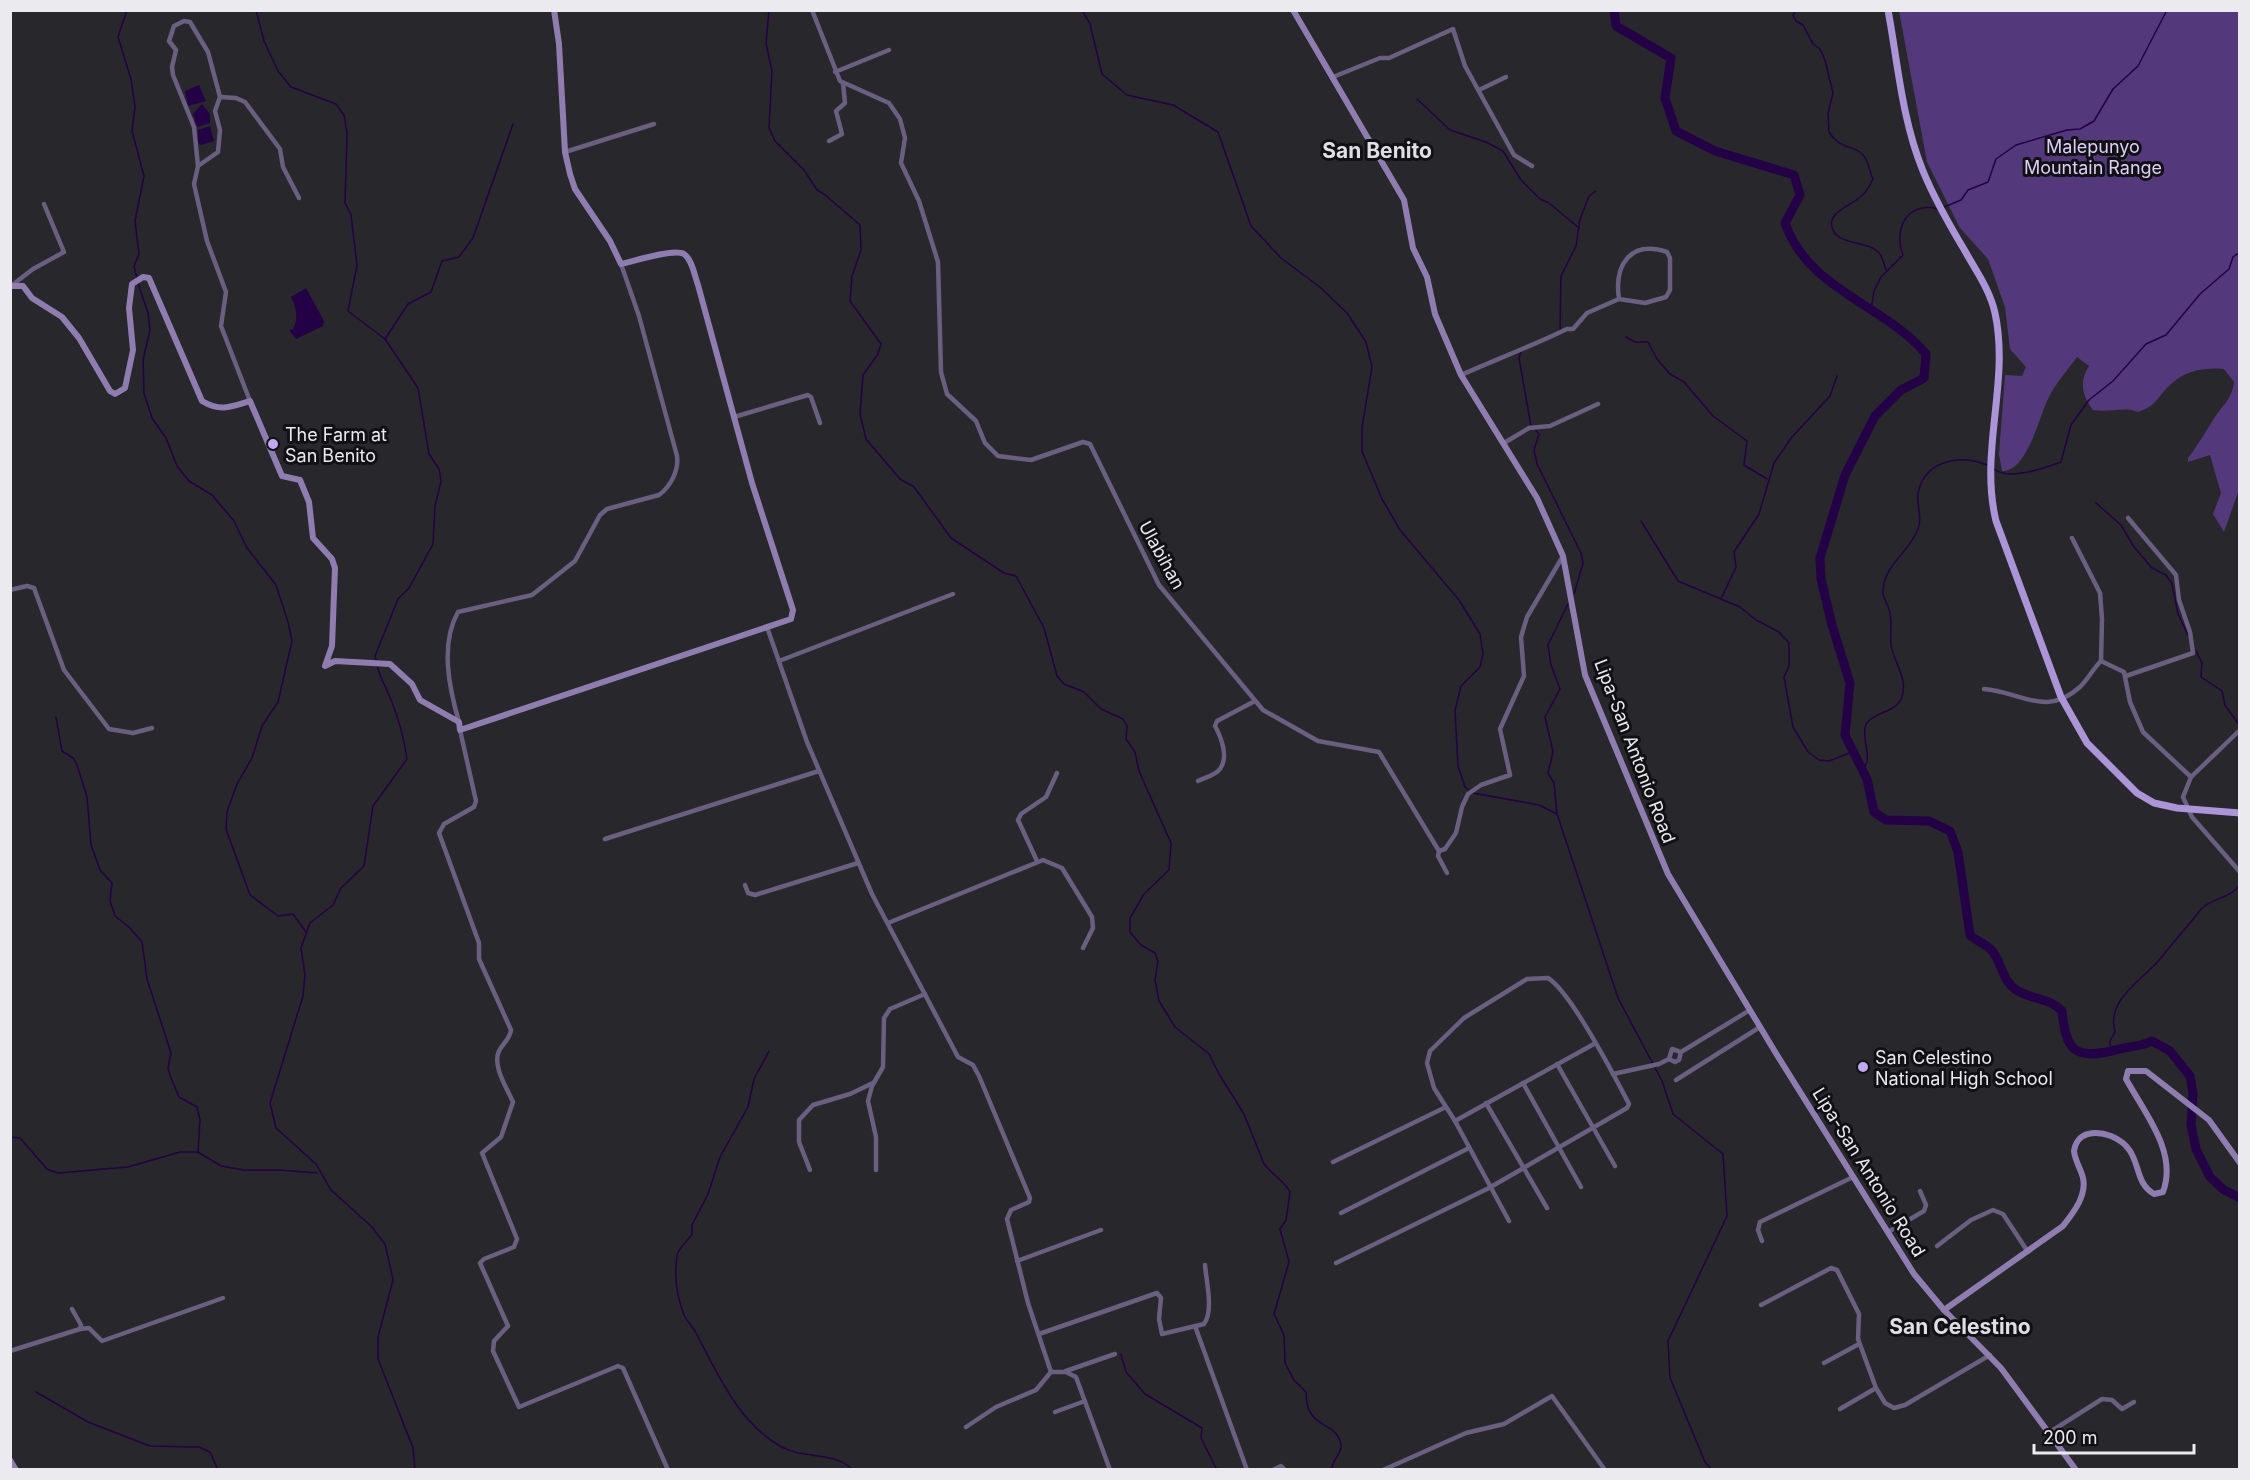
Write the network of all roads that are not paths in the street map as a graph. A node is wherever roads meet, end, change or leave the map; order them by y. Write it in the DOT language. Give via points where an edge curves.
graph roads {
  1 [pos="554,10"];
  2 [pos="812,10"];
  3 [pos="1293,10"];
  4 [pos="1888,10"];
  5 [pos="889,50"];
  6 [pos="835,72"];
  7 [pos="1333,77"];
  8 [pos="1506,77"];
  9 [pos="843,83"];
  10 [pos="1479,90"];
  11 [pos="220,97"];
  12 [pos="654,124"];
  13 [pos="829,141"];
  14 [pos="565,152"];
  15 [pos="198,166"];
  16 [pos="1532,166"];
  17 [pos="299,198"];
  18 [pos="44,204"];
  19 [pos="621,264"];
  20 [pos="11,286"];
  21 [pos="1619,299"];
  22 [pos="1461,375"];
  23 [pos="250,400"];
  24 [pos="1598,404"];
  25 [pos="734,417"];
  26 [pos="820,423"];
  27 [pos="1504,443"];
  28 [pos="2128,518"];
  29 [pos="2072,538"];
  30 [pos="1563,556"];
  31 [pos="10,590"];
  32 [pos="953,594"];
  33 [pos="767,627"];
  34 [pos="779,661"];
  35 [pos="2100,661"];
  36 [pos="2126,676"];
  37 [pos="1984,689"];
  38 [pos="2061,697"];
  39 [pos="1255,701"];
  40 [pos="459,726"];
  41 [pos="153,728"];
  42 [pos="2239,731"];
  43 [pos="819,771"];
  44 [pos="1057,773"];
  45 [pos="2191,777"];
  46 [pos="1198,781"];
  47 [pos="2187,808"];
  48 [pos="2240,813"];
  49 [pos="605,839"];
  50 [pos="1439,851"];
  51 [pos="1037,861"];
  52 [pos="858,863"];
  53 [pos="2240,872"];
  54 [pos="1447,873"];
  55 [pos="745,885"];
  56 [pos="888,923"];
  57 [pos="1083,948"];
  58 [pos="925,994"];
  59 [pos="1750,1010"];
  60 [pos="1760,1027"];
  61 [pos="1594,1044"];
  62 [pos="1681,1052"];
  63 [pos="1669,1059"];
  64 [pos="1557,1064"];
  65 [pos="1613,1074"];
  66 [pos="1676,1080"];
  67 [pos="874,1082"];
  68 [pos="1523,1083"];
  69 [pos="1486,1103"];
  70 [pos="1446,1107"];
  71 [pos="1455,1120"];
  72 [pos="1593,1128"];
  73 [pos="1469,1148"];
  74 [pos="1559,1148"];
  75 [pos="1334,1162"];
  76 [pos="2240,1163"];
  77 [pos="1615,1166"];
  78 [pos="1524,1168"];
  79 [pos="810,1170"];
  80 [pos="876,1170"];
  81 [pos="1853,1177"];
  82 [pos="1581,1187"];
  83 [pos="1490,1188"];
  84 [pos="1920,1191"];
  85 [pos="1547,1208"];
  86 [pos="1341,1213"];
  87 [pos="1509,1221"];
  88 [pos="1101,1230"];
  89 [pos="1888,1232"];
  90 [pos="1762,1240"];
  91 [pos="1937,1246"];
  92 [pos="2029,1252"];
  93 [pos="1017,1261"];
  94 [pos="1336,1263"];
  95 [pos="1205,1264"];
  96 [pos="223,1298"];
  97 [pos="1761,1305"];
  98 [pos="72,1309"];
  99 [pos="1944,1310"];
  100 [pos="1195,1326"];
  101 [pos="80,1329"];
  102 [pos="1039,1334"];
  103 [pos="1859,1344"];
  104 [pos="10,1351"];
  105 [pos="1115,1354"];
  106 [pos="1990,1355"];
  107 [pos="1824,1363"];
  108 [pos="1051,1372"];
  109 [pos="1064,1372"];
  110 [pos="1876,1388"];
  111 [pos="1085,1401"];
  112 [pos="2134,1402"];
  113 [pos="1840,1409"];
  114 [pos="1055,1412"];
  115 [pos="966,1426"];
  116 [pos="2050,1432"];
  117 [pos="10,1460"];
  118 [pos="1399,1467"];
  119 [pos="16,1470"];
  120 [pos="668,1470"];
  121 [pos="1110,1470"];
  122 [pos="1247,1470"];
  123 [pos="1273,1470"];
  124 [pos="1285,1470"];
  125 [pos="1383,1470"];
  126 [pos="1605,1470"];
  127 [pos="2076,1470"];
  1 -- 14 [label="street"];
  2 -- 6 [label="street"];
  3 -- 7 [label="street, Lipa-San Antonio Road"];
  4 -- 38 [label="main road" via="1909,129 1932,189 1986,287 1995,313 1998,366 1989,472 1995,521"];
  5 -- 6 [label="street"];
  6 -- 9 [label="street"];
  7 -- 10 [label="street" via="1389,58 1453,29 1465,66"];
  7 -- 22 [label="street, Lipa-San Antonio Road" via="1404,200 1413,248"];
  8 -- 10 [label="street"];
  9 -- 13 [label="street" via="845,103 836,111 842,132"];
  9 -- 39 [label="street, Ulabihan" via="889,103 900,119 905,138 901,163 919,201 938,262 941,372 947,394 976,421 985,443 998,456 1031,460 1083,442 1090,444 1159,585"];
  10 -- 16 [label="street" via="1515,155"];
  11 -- 15 [label="street" via="215,111 220,130 218,152"];
  11 -- 15 [label="street" via="208,52 196,28 184,21 174,26 169,41 176,50 173,75 194,127"];
  11 -- 17 [label="street" via="245,102 280,149 283,167"];
  12 -- 14 [label="street"];
  14 -- 19 [label="street" via="574,189"];
  15 -- 23 [label="street" via="194,184 207,241 226,292 221,326"];
  18 -- 20 [label="street" via="64,252"];
  19 -- 25 [label="street" via="674,252 688,259"];
  19 -- 40 [label="street" via="677,456 675,473 659,495 607,509 575,561 532,595 458,612 448,640 450,683"];
  20 -- 23 [label="street" via="24,286 32,298 59,314 115,394 125,388 133,350 129,308 132,284 149,278 202,400 225,409"];
  21 -- 21 [label="street" via="1618,273 1633,253 1648,249 1667,252 1670,290 1666,297 1645,303"];
  21 -- 22 [label="street" via="1587,313 1573,329"];
  22 -- 27 [label="street, Lipa-San Antonio Road"];
  23 -- 40 [label="street" via="280,473 300,480 313,538 335,568 332,646 325,666 335,661 390,664 412,684 420,700"];
  24 -- 27 [label="street" via="1550,426 1529,428"];
  25 -- 26 [label="street" via="807,395"];
  25 -- 33 [label="street" via="793,610 790,619"];
  27 -- 30 [label="street, Lipa-San Antonio Road" via="1538,498"];
  28 -- 36 [label="street" via="2176,574 2193,653"];
  29 -- 35 [label="street" via="2100,593"];
  30 -- 50 [label="street" via="1527,617 1521,637 1524,676 1500,729 1510,775 1468,794 1456,833"];
  30 -- 59 [label="street, Lipa-San Antonio Road" via="1585,675 1656,848"];
  31 -- 41 [label="street" via="34,588 64,670 109,729 133,733"];
  32 -- 34 [label="street"];
  33 -- 34 [label="street"];
  33 -- 40 [label="street"];
  34 -- 43 [label="street"];
  35 -- 36 [label="street"];
  35 -- 38 [label="street" via="2079,688"];
  36 -- 45 [label="street" via="2130,702 2143,732"];
  37 -- 38 [label="street" via="2009,692 2035,703"];
  38 -- 47 [label="main road" via="2087,743 2137,793 2154,803"];
  39 -- 46 [label="street" via="1217,721 1215,726 1223,742 1222,767"];
  39 -- 50 [label="street, Ulabihan" via="1263,710 1318,741 1379,752"];
  40 -- 120 [label="street" via="476,801 474,807 444,824 439,833 479,943 479,959 511,1030 497,1056 513,1108 501,1137 482,1153 517,1239 514,1247 480,1263 508,1326 494,1341 493,1352 519,1407 589,1376 618,1366 623,1368"];
  42 -- 45 [label="street"];
  43 -- 49 [label="street"];
  43 -- 52 [label="street"];
  44 -- 51 [label="street" via="1046,797 1018,820"];
  45 -- 47 [label="street" via="2183,790"];
  47 -- 48 [label="main road"];
  47 -- 53 [label="street"];
  50 -- 54 [label="street, Ulabihan"];
  51 -- 56 [label="street"];
  51 -- 57 [label="street" via="1050,861 1062,868 1092,917 1093,928"];
  52 -- 55 [label="street" via="755,895 748,893"];
  52 -- 56 [label="street"];
  56 -- 58 [label="street"];
  58 -- 67 [label="street" via="885,1012 884,1061"];
  58 -- 93 [label="street" via="958,1057 973,1065 980,1076 1030,1198 1008,1214"];
  59 -- 60 [label="street, Lipa-San Antonio Road"];
  59 -- 62 [label="street"];
  60 -- 66 [label="street"];
  60 -- 81 [label="street, Lipa-San Antonio Road"];
  61 -- 64 [label="street"];
  61 -- 65 [label="street"];
  61 -- 70 [label="street" via="1556,983 1548,978 1527,979 1464,1018 1430,1051 1429,1079"];
  62 -- 63 [label="street" via="1679,1060"];
  62 -- 63 [label="street" via="1672,1049"];
  63 -- 65 [label="street"];
  64 -- 68 [label="street"];
  64 -- 72 [label="street"];
  65 -- 72 [label="street" via="1629,1106"];
  67 -- 79 [label="street" via="813,1105 799,1120 799,1142"];
  67 -- 80 [label="street" via="868,1107 876,1137"];
  68 -- 69 [label="street"];
  68 -- 74 [label="street"];
  69 -- 71 [label="street"];
  69 -- 78 [label="street"];
  70 -- 71 [label="street"];
  70 -- 75 [label="street"];
  71 -- 73 [label="street"];
  72 -- 74 [label="street"];
  72 -- 77 [label="street"];
  73 -- 83 [label="street"];
  73 -- 86 [label="street"];
  74 -- 78 [label="street"];
  74 -- 82 [label="street"];
  76 -- 92 [label="street" via="2209,1120 2146,1071 2128,1071 2126,1079 2161,1145 2166,1179 2163,1192 2154,1194 2143,1184 2128,1146 2104,1134 2084,1135 2074,1151 2084,1180 2082,1196 2063,1226"];
  78 -- 83 [label="street"];
  78 -- 85 [label="street"];
  81 -- 89 [label="street, Lipa-San Antonio Road"];
  81 -- 90 [label="street" via="1760,1222"];
  83 -- 87 [label="street"];
  83 -- 94 [label="street"];
  84 -- 89 [label="street" via="1926,1205 1924,1211"];
  88 -- 93 [label="street"];
  89 -- 99 [label="street, Lipa-San Antonio Road" via="1914,1274"];
  91 -- 92 [label="street" via="1971,1220 1993,1210 2004,1214"];
  92 -- 99 [label="street"];
  93 -- 102 [label="street"];
  95 -- 100 [label="street" via="1207,1319"];
  96 -- 101 [label="street" via="102,1341 89,1328"];
  97 -- 103 [label="street" via="1834,1268 1859,1314"];
  98 -- 101 [label="street"];
  99 -- 106 [label="street, Lipa-San Antonio Road"];
  100 -- 102 [label="street" via="1162,1334 1161,1298 1157,1293"];
  100 -- 122 [label="street"];
  101 -- 104 [label="street"];
  102 -- 108 [label="street"];
  103 -- 107 [label="street"];
  103 -- 110 [label="street"];
  105 -- 109 [label="street"];
  106 -- 110 [label="street" via="1899,1408 1890,1407"];
  106 -- 116 [label="street, Lipa-San Antonio Road"];
  108 -- 109 [label="street"];
  108 -- 115 [label="street" via="1036,1389"];
  109 -- 111 [label="street" via="1076,1377"];
  110 -- 113 [label="street"];
  111 -- 114 [label="street"];
  111 -- 121 [label="street"];
  112 -- 116 [label="street" via="2122,1409 2112,1400 2102,1400"];
  116 -- 127 [label="street, Lipa-San Antonio Road"];
  117 -- 119 [label="street"];
  118 -- 125 [label="street"];
  118 -- 126 [label="street" via="1466,1433 1504,1424 1552,1396"];
  123 -- 124 [label="street" via="1281,1466"];
}
